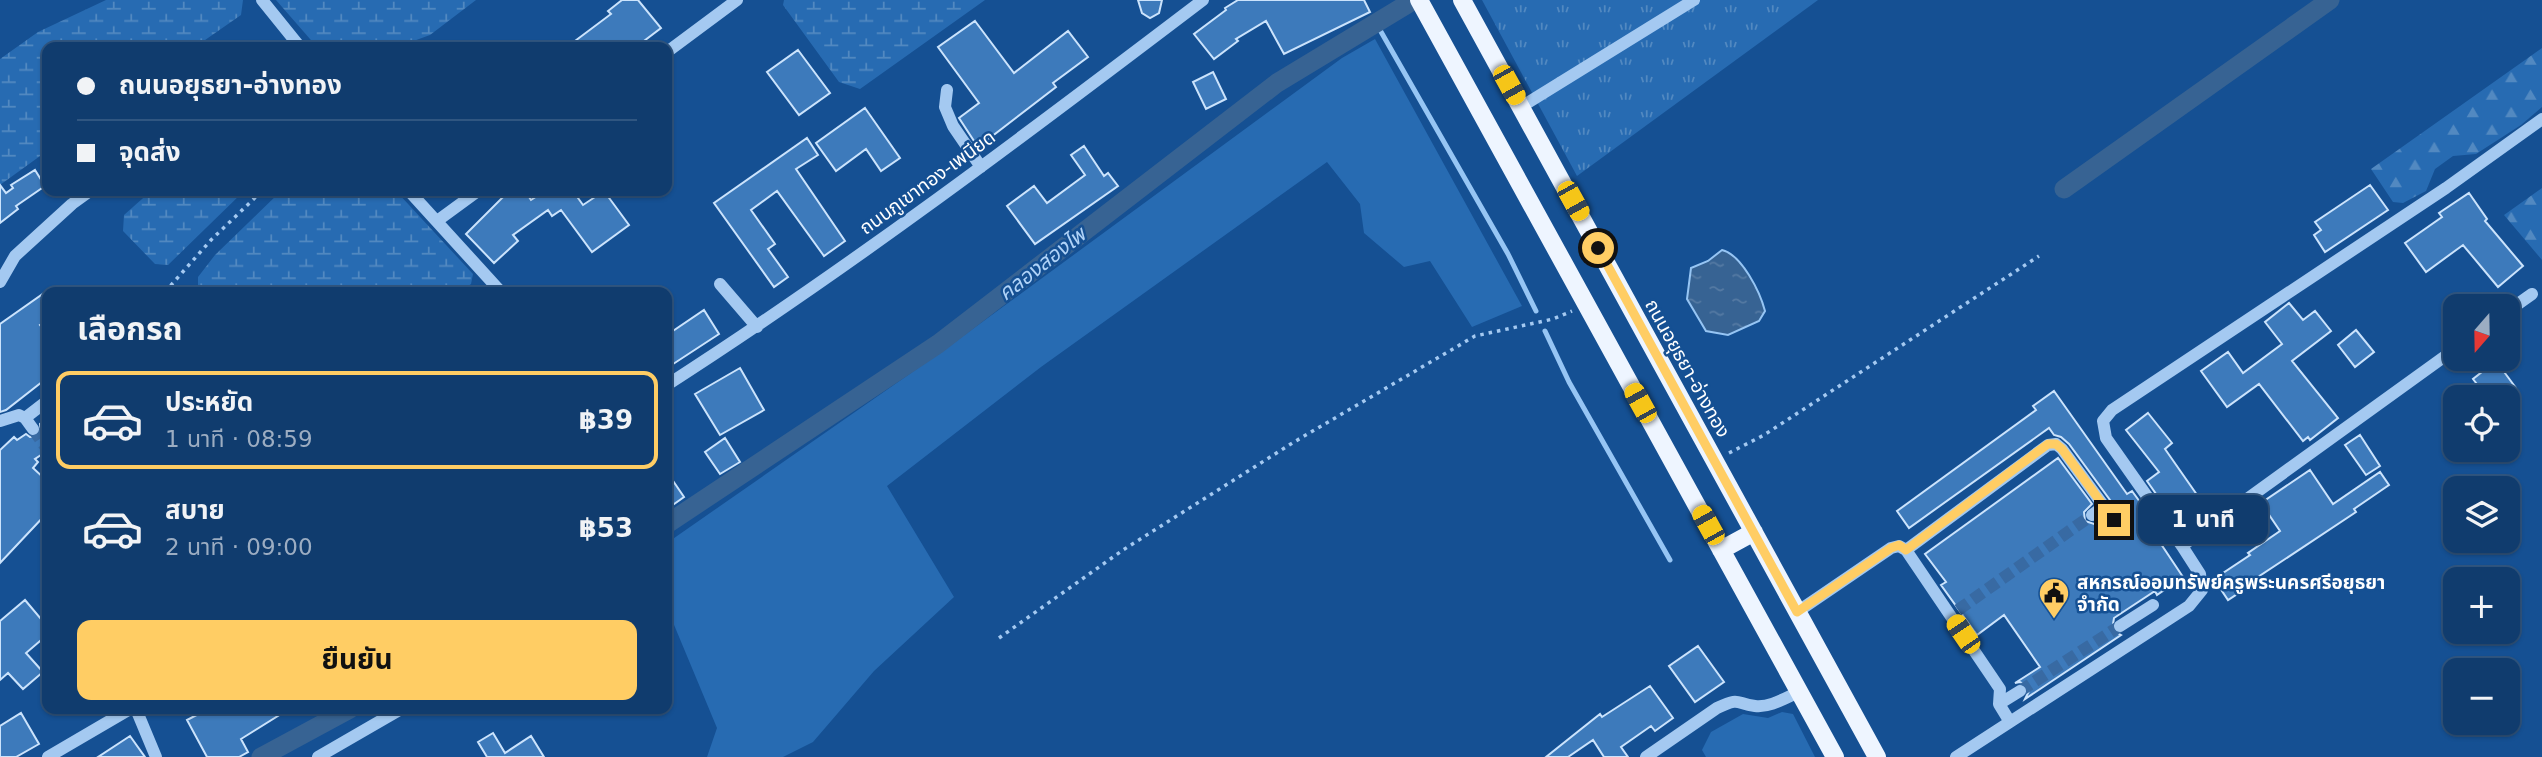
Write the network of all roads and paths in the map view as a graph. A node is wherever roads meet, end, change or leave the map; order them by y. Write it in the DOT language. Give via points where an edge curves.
graph roads {
  1 [pos="262,0"];
  2 [pos="737,0"];
  3 [pos="1419,0"];
  4 [pos="1462,0"];
  5 [pos="1693,0"];
  6 [pos="1200,1"];
  7 [pos="296,42"];
  8 [pos="672,48"];
  9 [pos="947,90"];
  10 [pos="1521,107"];
  11 [pos="2542,119"];
  12 [pos="981,167"];
  13 [pos="83,196"];
  14 [pos="257,196"];
  15 [pos="414,196"];
  16 [pos="471,196"];
  17 [pos="437,221"];
  18 [pos="2039,256"];
  19 [pos="0,282"];
  20 [pos="720,284"];
  21 [pos="169,287"];
  22 [pos="496,287"];
  23 [pos="2532,294"];
  24 [pos="2520,302"];
  25 [pos="1587,305"];
  26 [pos="757,327"];
  27 [pos="2443,358"];
  28 [pos="672,382"];
  29 [pos="42,407"];
  30 [pos="0,421"];
  31 [pos="1714,460"];
  32 [pos="2104,506"];
  33 [pos="2092,514"];
  34 [pos="2114,520"];
  35 [pos="1754,532"];
  36 [pos="2182,546"];
  37 [pos="1721,550"];
  38 [pos="1906,550"];
  39 [pos="2153,605"];
  40 [pos="1797,612"];
  41 [pos="2120,626"];
  42 [pos="999,638"];
  43 [pos="2020,691"];
  44 [pos="1799,692"];
  45 [pos="1999,704"];
  46 [pos="121,714"];
  47 [pos="138,714"];
  48 [pos="392,714"];
  49 [pos="2010,722"];
  50 [pos="48,757"];
  51 [pos="156,757"];
  52 [pos="317,757"];
  53 [pos="1646,757"];
  54 [pos="1835,757"];
  55 [pos="1877,757"];
  56 [pos="1956,757"];
  1 -- 7 [label="street"];
  2 -- 8 [label="street"];
  3 -- 25 [label="main road"];
  4 -- 10 [label="main road, ถนนอยุธยา-อ่างทอง"];
  5 -- 10 [label="street"];
  6 -- 12 [label="street, ถนนภูเขาทอง-เพนียด"];
  9 -- 12 [label="street" via="945,107 953,126"];
  10 -- 31 [label="main road, ถนนอยุธยา-อ่างทอง"];
  11 -- 36 [label="street" via="2112,410 2103,421 2106,438"];
  12 -- 26 [label="street, ถนนภูเขาทอง-เพนียด"];
  13 -- 19 [label="street" via="15,256"];
  14 -- 21 [label="path"];
  15 -- 17 [label="street"];
  16 -- 17 [label="street"];
  17 -- 22 [label="street"];
  18 -- 31 [label="path" via="1764,435"];
  20 -- 26 [label="street"];
  23 -- 24 [label="street"];
  25 -- 37 [label="main road"];
  25 -- 42 [label="path" via="1553,319 1475,336 1123,550"];
  26 -- 28 [label="street, ถนนภูเขาทอง-เพนียด"];
  27 -- 36 [label="street"];
  29 -- 30 [label="street" via="29,424 19,415"];
  31 -- 35 [label="main road, ถนนอยุธยา-อ่างทอง"];
  32 -- 33 [label="street"];
  32 -- 34 [label="street"];
  32 -- 38 [label="street" via="2062,449 2048,444"];
  35 -- 37 [label="main road"];
  35 -- 40 [label="main road, ถนนอยุธยา-อ่างทอง"];
  36 -- 49 [label="street" via="2200,574 2202,590 2189,606"];
  37 -- 44 [label="main road"];
  38 -- 40 [label="street" via="1899,545 1891,548"];
  38 -- 45 [label="street" via="1954,613 2000,689"];
  39 -- 41 [label="street"];
  40 -- 55 [label="main road, ถนนอยุธยา-อ่างทอง"];
  43 -- 45 [label="street"];
  44 -- 53 [label="street" via="1771,704 1729,702"];
  44 -- 54 [label="main road"];
  45 -- 49 [label="street"];
  46 -- 50 [label="street"];
  47 -- 51 [label="street"];
  48 -- 52 [label="street"];
  49 -- 56 [label="street"];
}
